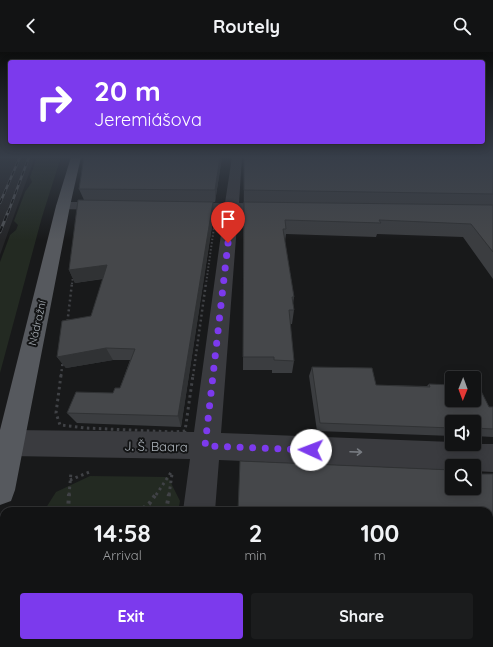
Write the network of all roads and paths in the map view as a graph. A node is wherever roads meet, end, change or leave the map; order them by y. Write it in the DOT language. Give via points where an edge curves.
graph roads {
  1 [pos="69,185"];
  2 [pos="230,185"];
  3 [pos="63,206"];
  4 [pos="118,206"];
  5 [pos="171,207"];
  6 [pos="286,208"];
  7 [pos="224,210"];
  8 [pos="10,443"];
  9 [pos="205,446"];
  10 [pos="493,458"];
  11 [pos="97,471"];
  12 [pos="165,471"];
  13 [pos="172,471"];
  14 [pos="177,471"];
  15 [pos="71,472"];
  16 [pos="70,480"];
  17 [pos="0,490"];
  18 [pos="68,507"];
  19 [pos="145,507"];
  20 [pos="167,507"];
  21 [pos="199,507"];
  1 -- 3 [label="main road, Nádražní"];
  2 -- 7 [label="street"];
  3 -- 4 [label="street"];
  3 -- 8 [label="main road, Nádražní"];
  5 -- 7 [label="street"];
  6 -- 7 [label="street"];
  7 -- 7 [label="path" via="93,211 80,217 56,413 60,424 94,428 185,431"];
  7 -- 9 [label="street"];
  8 -- 9 [label="street, J. Š. Baara"];
  8 -- 17 [label="main road, Nádražní"];
  9 -- 10 [label="street, J. Š. Baara, one-way"];
  9 -- 21 [label="street"];
  11 -- 16 [label="path" via="89,471"];
  12 -- 13 [label="path"];
  13 -- 14 [label="path"];
  13 -- 19 [label="path"];
  13 -- 20 [label="path"];
  15 -- 16 [label="path"];
  16 -- 18 [label="path"];
}
